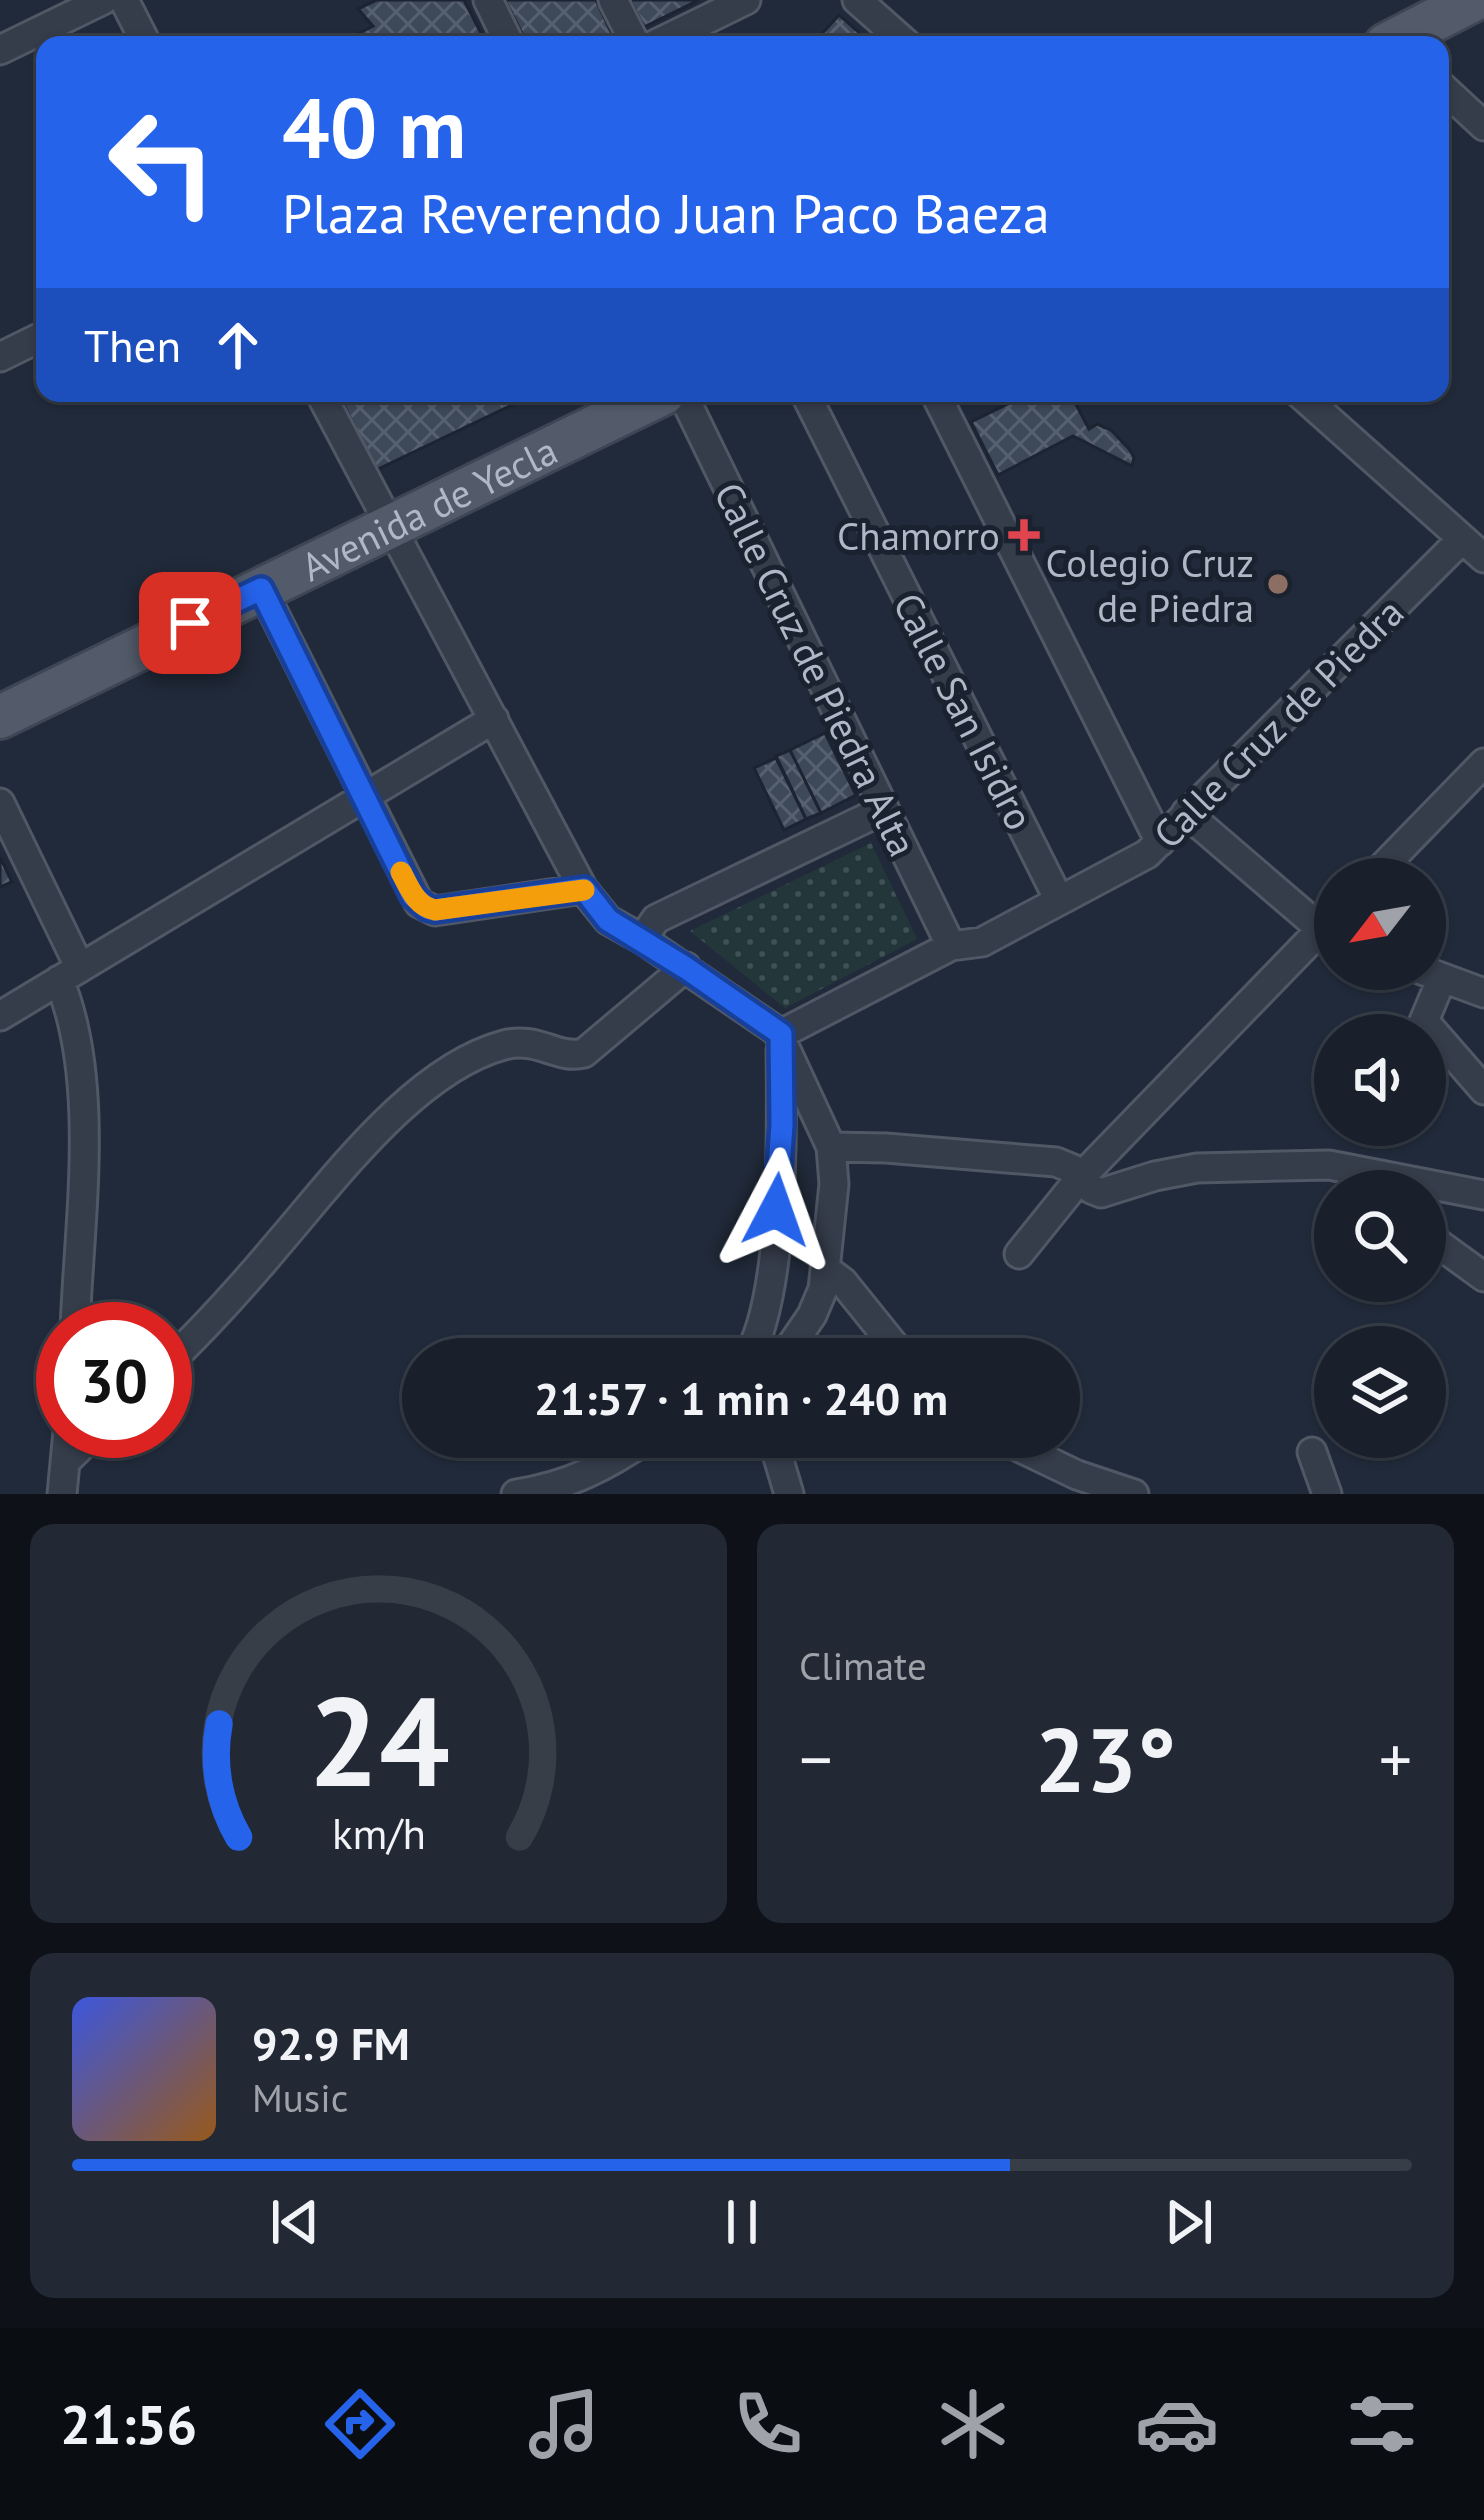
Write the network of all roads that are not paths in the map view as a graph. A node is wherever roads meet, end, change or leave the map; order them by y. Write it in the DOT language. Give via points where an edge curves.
graph roads {
  1 [pos="103,0"];
  2 [pos="124,0"];
  3 [pos="488,0"];
  4 [pos="613,0"];
  5 [pos="746,0"];
  6 [pos="857,0"];
  7 [pos="1473,0"];
  8 [pos="142,36"];
  9 [pos="506,36"];
  10 [pos="631,36"];
  11 [pos="672,36"];
  12 [pos="898,36"];
  13 [pos="1407,36"];
  14 [pos="0,50"];
  15 [pos="1449,93"];
  16 [pos="1484,126"];
  17 [pos="36,339"];
  18 [pos="0,357"];
  19 [pos="325,402"];
  20 [pos="645,402"];
  21 [pos="686,402"];
  22 [pos="810,402"];
  23 [pos="939,402"];
  24 [pos="1308,402"];
  25 [pos="389,526"];
  26 [pos="1462,539"];
  27 [pos="1484,558"];
  28 [pos="261,589"];
  29 [pos="0,717"];
  30 [pos="494,719"];
  31 [pos="1484,763"];
  32 [pos="364,796"];
  33 [pos="0,803"];
  34 [pos="884,809"];
  35 [pos="1186,813"];
  36 [pos="1160,842"];
  37 [pos="1391,858"];
  38 [pos="584,889"];
  39 [pos="1059,899"];
  40 [pos="1314,913"];
  41 [pos="642,939"];
  42 [pos="1314,942"];
  43 [pos="951,946"];
  44 [pos="686,968"];
  45 [pos="69,974"];
  46 [pos="1446,979"];
  47 [pos="1429,990"];
  48 [pos="1484,993"];
  49 [pos="0,1016"];
  50 [pos="781,1035"];
  51 [pos="1484,1090"];
  52 [pos="831,1147"];
  53 [pos="1329,1165"];
  54 [pos="1336,1170"];
  55 [pos="1081,1178"];
  56 [pos="1484,1195"];
  57 [pos="1446,1249"];
  58 [pos="1019,1254"];
  59 [pos="826,1270"];
  60 [pos="1484,1277"];
  61 [pos="76,1302"];
  62 [pos="757,1338"];
  63 [pos="796,1338"];
  64 [pos="888,1338"];
  65 [pos="192,1340"];
  66 [pos="1312,1452"];
  67 [pos="66,1458"];
  68 [pos="69,1458"];
  69 [pos="619,1458"];
  70 [pos="778,1458"];
  71 [pos="1042,1458"];
  72 [pos="66,1461"];
  73 [pos="62,1494"];
  74 [pos="516,1494"];
  75 [pos="788,1494"];
  76 [pos="1134,1494"];
  77 [pos="1327,1494"];
  1 -- 14 [label="street"];
  2 -- 8 [label="street"];
  3 -- 9 [label="street"];
  4 -- 10 [label="street"];
  5 -- 11 [label="street"];
  6 -- 12 [label="street"];
  7 -- 13 [label="main road"];
  15 -- 16 [label="street"];
  17 -- 18 [label="street"];
  19 -- 25 [label="street"];
  20 -- 25 [label="main road, Avenida de Yecla"];
  21 -- 34 [label="street, Calle Cruz de Piedra Alta"];
  22 -- 39 [label="street, Calle San Isidro"];
  23 -- 36 [label="street"];
  24 -- 26 [label="street"];
  25 -- 28 [label="main road, Avenida de Yecla"];
  25 -- 30 [label="street"];
  26 -- 27 [label="street"];
  26 -- 35 [label="street, Calle Cruz de Piedra"];
  28 -- 29 [label="main road, Avenida de Yecla"];
  28 -- 32 [label="street"];
  30 -- 32 [label="street"];
  30 -- 38 [label="street"];
  31 -- 37 [label="street"];
  32 -- 38 [label="street" via="413,896 427,908"];
  32 -- 45 [label="street"];
  33 -- 45 [label="street"];
  34 -- 41 [label="street" via="656,919"];
  34 -- 43 [label="street, Calle Cruz de Piedra Alta"];
  35 -- 36 [label="street, Calle Cruz de Piedra"];
  35 -- 40 [label="street"];
  36 -- 39 [label="street, Calle Cruz de Piedra"];
  38 -- 41 [label="street" via="608,920"];
  39 -- 43 [label="street, Calle Cruz de Piedra" via="982,941"];
  41 -- 44 [label="street"];
  42 -- 55 [label="street"];
  43 -- 50 [label="street, Calle Cruz de Piedra"];
  44 -- 50 [label="street"];
  44 -- 65 [label="street" via="584,1053 537,1042 504,1045 416,1093"];
  45 -- 49 [label="street"];
  45 -- 61 [label="street" via="83,1132"];
  46 -- 48 [label="street"];
  47 -- 51 [label="street" via="1424,1021"];
  50 -- 52 [label="street"];
  50 -- 62 [label="street" via="770,1294"];
  52 -- 55 [label="street" via="1056,1162"];
  52 -- 59 [label="street"];
  53 -- 54 [label="street"];
  53 -- 55 [label="street" via="1197,1168 1101,1193"];
  53 -- 56 [label="street"];
  55 -- 58 [label="street"];
  57 -- 60 [label="street"];
  59 -- 63 [label="street" via="819,1302"];
  59 -- 64 [label="street"];
  66 -- 77 [label="street"];
  67 -- 72 [label="street"];
  68 -- 72 [label="street"];
  69 -- 74 [label="street" via="554,1488"];
  70 -- 75 [label="street"];
  71 -- 76 [label="street"];
  72 -- 73 [label="street"];
}
